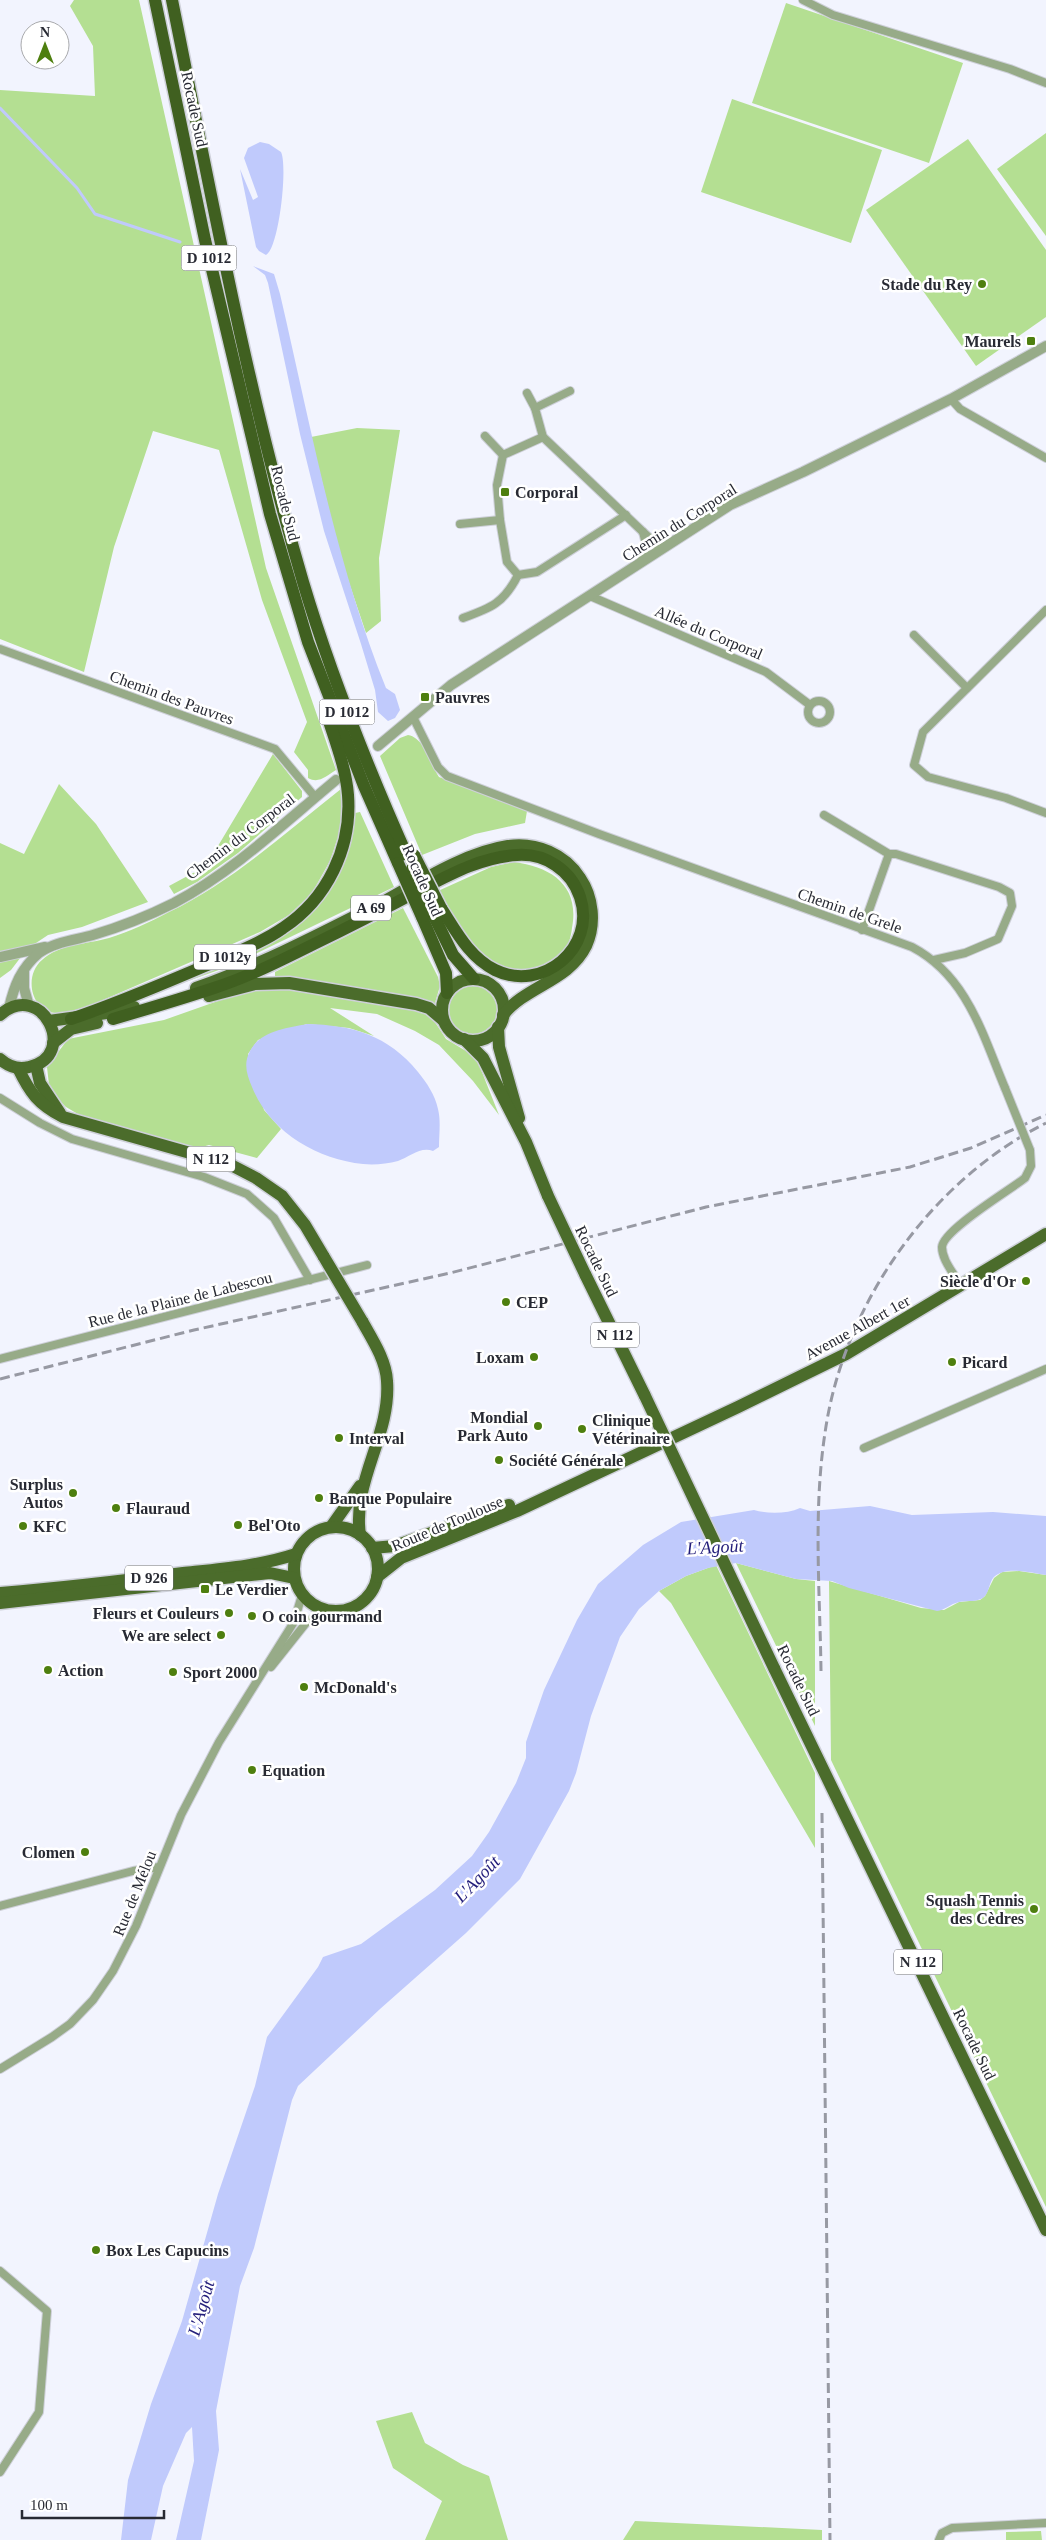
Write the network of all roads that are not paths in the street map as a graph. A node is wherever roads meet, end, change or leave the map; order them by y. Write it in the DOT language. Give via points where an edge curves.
graph roads {
  1 [pos="156,0"];
  2 [pos="172,0"];
  3 [pos="802,0"];
  4 [pos="1046,83"];
  5 [pos="1046,346"];
  6 [pos="570,391"];
  7 [pos="527,393"];
  8 [pos="951,399"];
  9 [pos="535,408"];
  10 [pos="485,436"];
  11 [pos="543,437"];
  12 [pos="503,454"];
  13 [pos="1046,458"];
  14 [pos="626,515"];
  15 [pos="500,520"];
  16 [pos="460,524"];
  17 [pos="642,530"];
  18 [pos="661,549"];
  19 [pos="639,563"];
  20 [pos="518,575"];
  21 [pos="590,596"];
  22 [pos="1046,610"];
  23 [pos="462,618"];
  24 [pos="914,635"];
  25 [pos="308,642"];
  26 [pos="0,649"];
  27 [pos="967,688"];
  28 [pos="810,705"];
  29 [pos="413,717"];
  30 [pos="378,746"];
  31 [pos="336,780"];
  32 [pos="315,797"];
  33 [pos="1046,813"];
  34 [pos="824,815"];
  35 [pos="889,854"];
  36 [pos="406,859"];
  37 [pos="432,912"];
  38 [pos="862,930"];
  39 [pos="53,946"];
  40 [pos="0,957"];
  41 [pos="934,960"];
  42 [pos="24,970"];
  43 [pos="474,979"];
  44 [pos="447,993"];
  45 [pos="29,1006"];
  46 [pos="5,1011"];
  47 [pos="71,1019"];
  48 [pos="113,1019"];
  49 [pos="443,1020"];
  50 [pos="49,1021"];
  51 [pos="501,1021"];
  52 [pos="464,1039"];
  53 [pos="53,1043"];
  54 [pos="0,1059"];
  55 [pos="36,1065"];
  56 [pos="18,1068"];
  57 [pos="0,1098"];
  58 [pos="63,1117"];
  59 [pos="526,1142"];
  60 [pos="1046,1234"];
  61 [pos="367,1265"];
  62 [pos="310,1280"];
  63 [pos="960,1286"];
  64 [pos="0,1359"];
  65 [pos="1046,1370"];
  66 [pos="677,1435"];
  67 [pos="864,1448"];
  68 [pos="364,1480"];
  69 [pos="559,1489"];
  70 [pos="331,1528"];
  71 [pos="360,1535"];
  72 [pos="372,1548"];
  73 [pos="296,1554"];
  74 [pos="377,1577"];
  75 [pos="294,1578"];
  76 [pos="0,1593"];
  77 [pos="302,1595"];
  78 [pos="0,1602"];
  79 [pos="324,1610"];
  80 [pos="251,1692"];
  81 [pos="159,1867"];
  82 [pos="0,1906"];
  83 [pos="0,2069"];
  84 [pos="1046,2230"];
  85 [pos="0,2271"];
  86 [pos="0,2472"];
  87 [pos="1046,2523"];
  88 [pos="939,2540"];
  1 -- 25 [label="highway, Rocade Sud / D 1012" via="205,240 270,514"];
  2 -- 36 [label="highway, Rocade Sud / D 1012" via="268,449 303,582 321,638"];
  3 -- 4 [label="street" via="833,15"];
  5 -- 8 [label="street, Chemin du Corporal"];
  6 -- 9 [label="street"];
  7 -- 9 [label="street"];
  8 -- 13 [label="street" via="957,407"];
  8 -- 18 [label="street, Chemin du Corporal" via="730,504"];
  9 -- 11 [label="street"];
  10 -- 12 [label="street"];
  11 -- 12 [label="street"];
  11 -- 14 [label="street"];
  12 -- 15 [label="street" via="497,485"];
  14 -- 17 [label="street"];
  14 -- 20 [label="street" via="537,572"];
  15 -- 16 [label="street"];
  15 -- 20 [label="street" via="507,562"];
  17 -- 18 [label="street"];
  17 -- 19 [label="street" via="647,548"];
  18 -- 19 [label="street, Chemin du Corporal"];
  19 -- 21 [label="street, Chemin du Corporal"];
  20 -- 23 [label="street" via="507,596 483,611"];
  21 -- 28 [label="street, Allée du Corporal" via="766,672"];
  21 -- 29 [label="street, Chemin du Corporal" via="451,685"];
  22 -- 27 [label="street"];
  24 -- 27 [label="street"];
  25 -- 36 [label="highway, Rocade Sud / D 1012" via="333,708"];
  25 -- 47 [label="highway, D 1012y" via="310,660 335,738 348,796 342,850 320,895 295,920 265,939 120,1003"];
  26 -- 32 [label="street, Chemin des Pauvres" via="275,749"];
  27 -- 33 [label="street" via="923,732 914,765 928,776"];
  29 -- 30 [label="street, Chemin du Corporal"];
  29 -- 38 [label="street, Chemin de Grele" via="438,767 447,776"];
  31 -- 32 [label="street, Chemin du Corporal"];
  32 -- 39 [label="street, Chemin du Corporal" via="220,875 173,903 131,922"];
  34 -- 35 [label="street"];
  35 -- 38 [label="street"];
  35 -- 41 [label="street" via="999,887 1010,893 1013,899 998,939 965,953"];
  36 -- 37 [label="highway, Rocade Sud / D 1012, bridge"];
  37 -- 43 [label="highway, Rocade Sud / D 1012" via="453,956"];
  37 -- 44 [label="highway, Rocade Sud / D 1012" via="446,973"];
  37 -- 48 [label="highway, A 69" via="483,962 509,975 524,976 554,968 566,959 581,933 584,918 577,889 549,860 532,855 498,857 459,871 316,943 216,988"];
  38 -- 41 [label="street, Chemin de Grele" via="912,947"];
  39 -- 40 [label="street"];
  39 -- 42 [label="street, Chemin du Corporal" via="40,952"];
  41 -- 63 [label="street, Chemin de Grele, bridge" via="962,991 1030,1150 1031,1166 1025,1178 945,1239 942,1245 945,1260"];
  42 -- 45 [label="street"];
  42 -- 46 [label="street, Chemin du Corporal"];
  43 -- 44 [label="main road" via="459,983"];
  43 -- 51 [label="main road" via="493,986 499,995"];
  44 -- 49 [label="main road" via="443,1001"];
  45 -- 46 [label="main road"];
  45 -- 50 [label="main road"];
  47 -- 50 [label="main road"];
  47 -- 51 [label="main road, A 69" via="114,1012 211,983 496,848 526,846 542,849 571,864 589,894 591,932 586,946 567,970 519,999"];
  48 -- 49 [label="main road" via="175,1006 240,986 272,983 312,986 416,1004 429,1008"];
  48 -- 53 [label="main road" via="71,1029"];
  49 -- 52 [label="main road" via="455,1035"];
  50 -- 53 [label="main road"];
  51 -- 52 [label="main road" via="493,1033 479,1040"];
  51 -- 59 [label="main road, Rocade Sud" via="499,1047"];
  52 -- 59 [label="main road, Rocade Sud" via="483,1058"];
  53 -- 55 [label="main road" via="49,1054"];
  54 -- 56 [label="main road"];
  55 -- 56 [label="main road"];
  55 -- 58 [label="main road" via="40,1083"];
  56 -- 58 [label="main road, N 112" via="27,1087 43,1107"];
  57 -- 62 [label="street" via="72,1139 204,1177 247,1194 274,1218"];
  58 -- 68 [label="main road, N 112, bridge" via="229,1164 282,1196 305,1225 378,1349 387,1380 385,1416"];
  59 -- 84 [label="main road, Rocade Sud / N 112, bridge" via="585,1274"];
  60 -- 63 [label="main road, Avenue Albert 1er"];
  61 -- 62 [label="street, Rue de la Plaine de Labescou"];
  62 -- 64 [label="street, Rue de la Plaine de Labescou"];
  63 -- 66 [label="main road, Avenue Albert 1er" via="846,1354"];
  65 -- 67 [label="street"];
  66 -- 69 [label="main road, Route de Toulouse"];
  68 -- 70 [label="main road, N 112"];
  68 -- 71 [label="main road, N 112" via="358,1516"];
  69 -- 72 [label="main road, Route de Toulouse" via="395,1546"];
  69 -- 74 [label="main road, Route de Toulouse" via="517,1511 401,1558"];
  70 -- 71 [label="main road" via="346,1529"];
  70 -- 73 [label="main road" via="312,1535"];
  71 -- 72 [label="main road"];
  72 -- 74 [label="main road" via="378,1567"];
  73 -- 75 [label="main road"];
  73 -- 76 [label="main road, D 926" via="274,1562 221,1569"];
  74 -- 79 [label="main road" via="369,1596 355,1607 335,1612"];
  75 -- 77 [label="main road"];
  75 -- 78 [label="main road, D 926" via="270,1573"];
  77 -- 79 [label="main road"];
  77 -- 80 [label="street, Rue de Mélou" via="296,1618"];
  79 -- 80 [label="street, Rue de Mélou" via="306,1623"];
  80 -- 81 [label="street, Rue de Mélou" via="181,1815"];
  81 -- 82 [label="street" via="124,1873"];
  81 -- 83 [label="street, Rue de Mélou" via="125,1951 93,2000 52,2038"];
  85 -- 86 [label="street" via="47,2312 39,2412"];
  87 -- 88 [label="street" via="952,2528 945,2530"];
}
